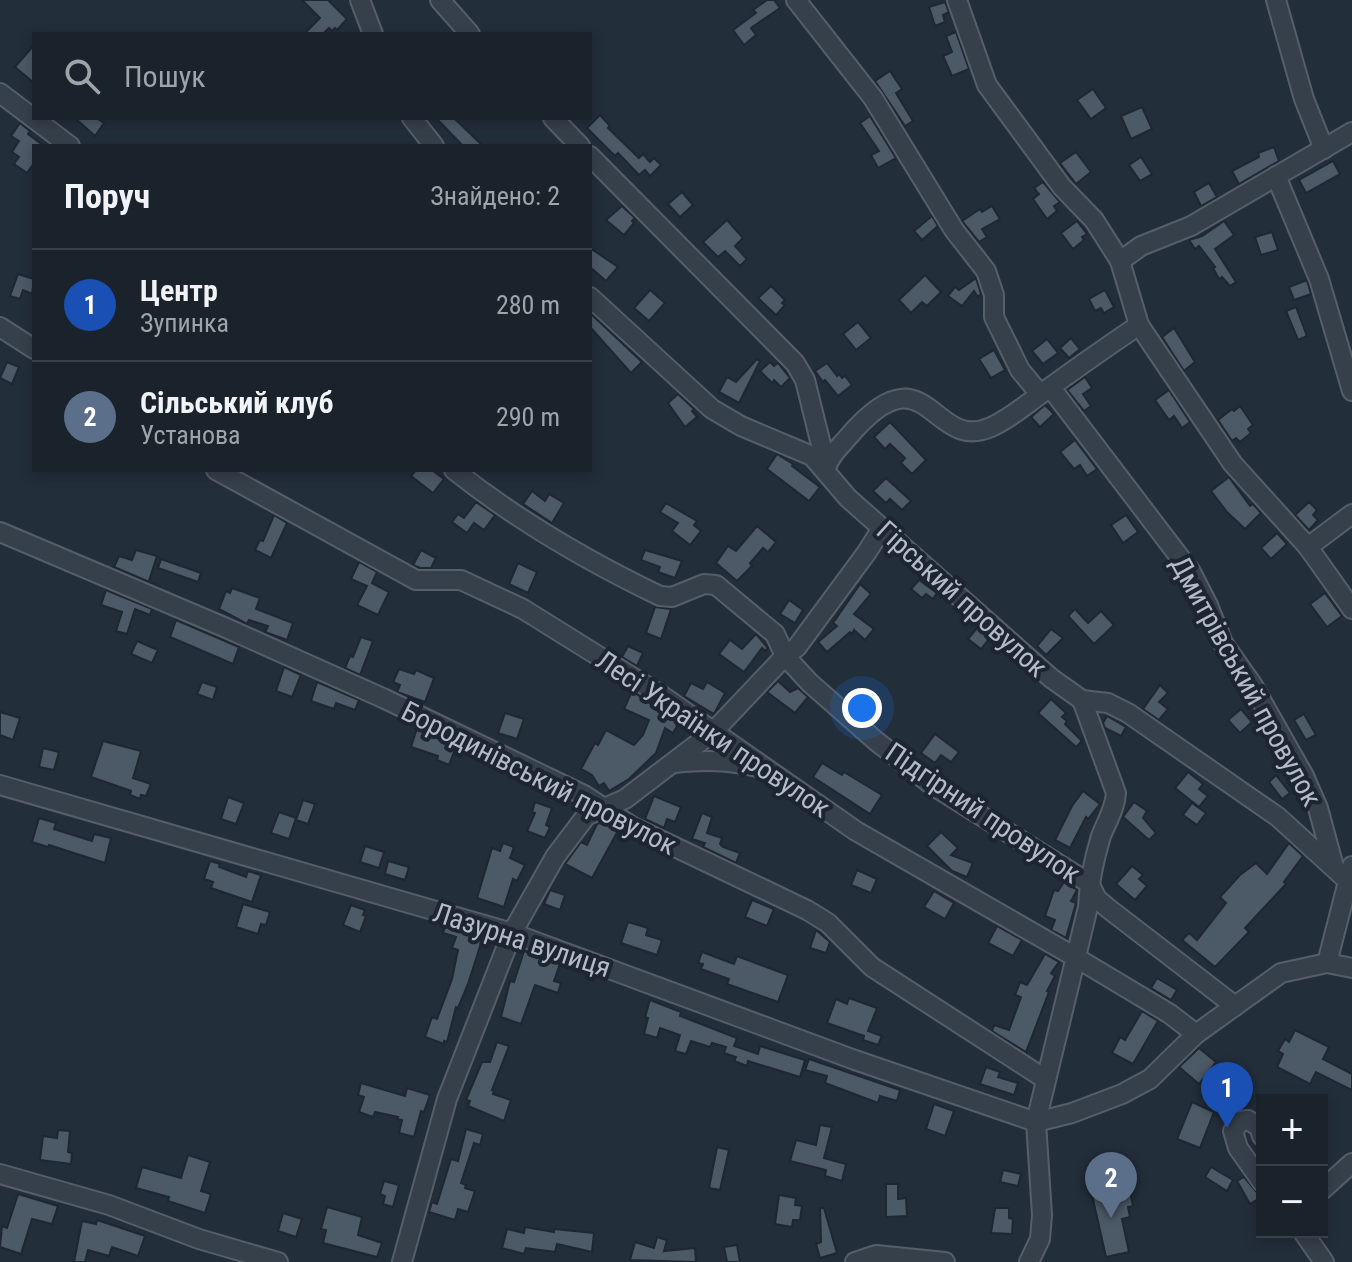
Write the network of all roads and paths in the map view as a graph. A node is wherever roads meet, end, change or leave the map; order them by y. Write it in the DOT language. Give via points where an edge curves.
graph roads {
  1 [pos="360,0"];
  2 [pos="440,0"];
  3 [pos="796,0"];
  4 [pos="957,0"];
  5 [pos="1276,0"];
  6 [pos="372,32"];
  7 [pos="468,32"];
  8 [pos="0,93"];
  9 [pos="32,117"];
  10 [pos="36,120"];
  11 [pos="414,120"];
  12 [pos="555,120"];
  13 [pos="1352,132"];
  14 [pos="67,144"];
  15 [pos="432,144"];
  16 [pos="578,144"];
  17 [pos="1324,149"];
  18 [pos="592,158"];
  19 [pos="1276,176"];
  20 [pos="1120,261"];
  21 [pos="592,299"];
  22 [pos="1139,325"];
  23 [pos="0,327"];
  24 [pos="32,348"];
  25 [pos="1046,391"];
  26 [pos="1352,391"];
  27 [pos="826,469"];
  28 [pos="220,472"];
  29 [pos="456,472"];
  30 [pos="1352,514"];
  31 [pos="882,528"];
  32 [pos="0,532"];
  33 [pos="1308,547"];
  34 [pos="1352,609"];
  35 [pos="785,656"];
  36 [pos="1082,700"];
  37 [pos="713,732"];
  38 [pos="675,763"];
  39 [pos="767,770"];
  40 [pos="0,785"];
  41 [pos="602,809"];
  42 [pos="1345,872"];
  43 [pos="1089,883"];
  44 [pos="512,933"];
  45 [pos="1075,957"];
  46 [pos="1327,963"];
  47 [pos="1352,968"];
  48 [pos="1235,1006"];
  49 [pos="1196,1034"];
  50 [pos="1045,1079"];
  51 [pos="1036,1122"];
  52 [pos="1256,1125"];
  53 [pos="1352,1163"];
  54 [pos="1256,1173"];
  55 [pos="0,1174"];
  56 [pos="1328,1185"];
  57 [pos="1307,1238"];
  58 [pos="278,1262"];
  59 [pos="402,1262"];
  60 [pos="855,1262"];
  61 [pos="945,1262"];
  62 [pos="1029,1262"];
  63 [pos="1324,1262"];
  1 -- 6 [label="street"];
  2 -- 7 [label="street"];
  3 -- 25 [label="street, Дмитрівський провулок" via="873,98 954,230 986,271 994,317 1020,370"];
  4 -- 20 [label="street" via="987,85"];
  5 -- 17 [label="street"];
  8 -- 9 [label="street"];
  10 -- 14 [label="street"];
  11 -- 15 [label="street"];
  12 -- 16 [label="street"];
  13 -- 17 [label="street"];
  17 -- 19 [label="street"];
  18 -- 27 [label="street" via="795,363 805,380"];
  19 -- 20 [label="street"];
  19 -- 26 [label="street" via="1319,279"];
  20 -- 22 [label="street"];
  21 -- 27 [label="street, Гірський провулок" via="712,409 812,456"];
  22 -- 25 [label="street"];
  22 -- 33 [label="street" via="1233,464"];
  23 -- 24 [label="street"];
  25 -- 27 [label="street" via="991,427 972,433 957,429 925,404 899,397 859,425"];
  25 -- 42 [label="street, Дмитрівський провулок" via="1191,572 1223,643 1304,776"];
  27 -- 31 [label="street, Гірський провулок" via="848,498"];
  28 -- 37 [label="street, Лесі Українки провулок" via="405,576 461,580 523,609"];
  29 -- 35 [label="street, Підгірний провулок" via="540,532 660,596 716,585 775,634"];
  30 -- 33 [label="street"];
  31 -- 35 [label="street" via="836,596"];
  31 -- 36 [label="street, Гірський провулок"];
  32 -- 41 [label="street, Бородинівський провулок" via="385,699 584,795"];
  33 -- 34 [label="street"];
  35 -- 37 [label="street"];
  35 -- 43 [label="street, Підгірний провулок" via="932,785"];
  36 -- 42 [label="street, Гірський провулок" via="1108,703 1128,713 1278,817"];
  36 -- 43 [label="street" via="1116,793"];
  37 -- 38 [label="street"];
  37 -- 39 [label="street, Лесі Українки провулок"];
  38 -- 39 [label="street" via="732,761"];
  38 -- 41 [label="street"];
  39 -- 45 [label="street, Лесі Українки провулок" via="856,831"];
  40 -- 44 [label="street, Лазурна вулиця"];
  41 -- 44 [label="street" via="586,816 555,857"];
  41 -- 50 [label="street, Бородинівський провулок" via="807,910 828,923 872,967"];
  42 -- 46 [label="street"];
  43 -- 45 [label="street"];
  43 -- 48 [label="street, Підгірний провулок" via="1097,899"];
  44 -- 51 [label="street, Лазурна вулиця"];
  44 -- 59 [label="street" via="447,1099"];
  45 -- 49 [label="street, Лесі Українки провулок"];
  45 -- 50 [label="street"];
  46 -- 47 [label="street"];
  46 -- 48 [label="street" via="1281,973"];
  48 -- 49 [label="street"];
  49 -- 51 [label="street" via="1141,1084"];
  50 -- 51 [label="street"];
  51 -- 62 [label="street" via="1042,1215 1040,1239"];
  52 -- 54 [label="street" via="1248,1120 1236,1125 1232,1137"];
  53 -- 56 [label="street"];
  55 -- 58 [label="street"];
  57 -- 63 [label="street"];
  60 -- 61 [label="street" via="876,1255"];
}
